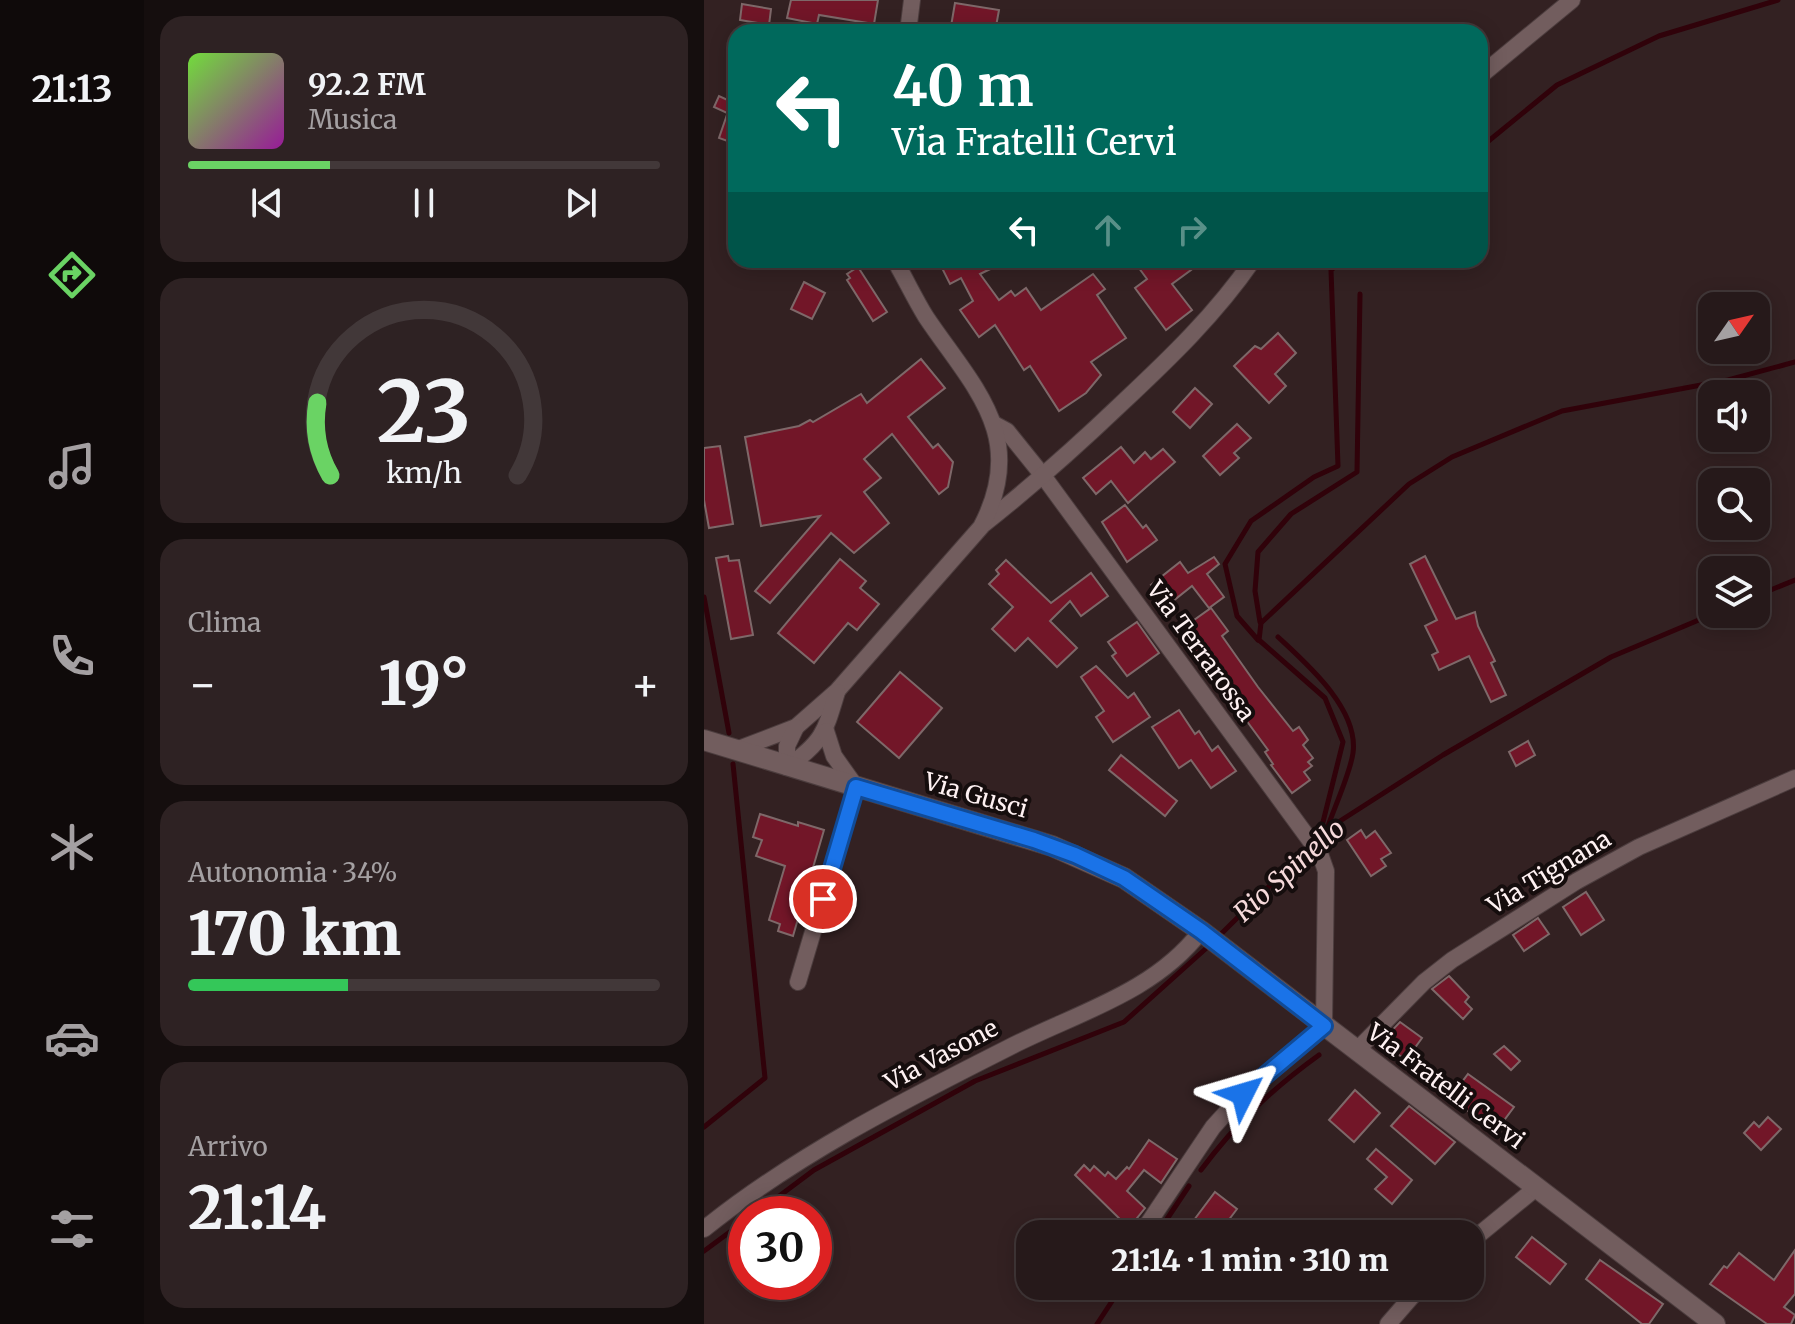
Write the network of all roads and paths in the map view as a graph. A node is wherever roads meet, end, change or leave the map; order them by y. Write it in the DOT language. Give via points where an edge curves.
graph roads {
  1 [pos="912,0"];
  2 [pos="1572,0"];
  3 [pos="909,24"];
  4 [pos="1488,69"];
  5 [pos="901,268"];
  6 [pos="1248,268"];
  7 [pos="994,424"];
  8 [pos="1044,477"];
  9 [pos="981,527"];
  10 [pos="837,691"];
  11 [pos="796,727"];
  12 [pos="826,731"];
  13 [pos="704,740"];
  14 [pos="736,750"];
  15 [pos="787,767"];
  16 [pos="1795,778"];
  17 [pos="856,787"];
  18 [pos="1207,937"];
  19 [pos="798,982"];
  20 [pos="1324,1026"];
  21 [pos="1356,1051"];
  22 [pos="1536,1188"];
  23 [pos="1150,1220"];
  24 [pos="704,1229"];
  25 [pos="1484,1231"];
  26 [pos="1409,1300"];
  27 [pos="1388,1324"];
  28 [pos="1715,1324"];
  1 -- 3 [label="street"];
  2 -- 4 [label="street"];
  5 -- 7 [label="street" via="924,315 981,394"];
  6 -- 8 [label="street" via="1228,297 1173,355"];
  7 -- 8 [label="street, Via Terrarossa" via="1007,431"];
  7 -- 9 [label="street" via="996,494"];
  8 -- 9 [label="street"];
  8 -- 20 [label="street, Via Terrarossa" via="1320,854 1327,885"];
  9 -- 10 [label="street"];
  10 -- 11 [label="street"];
  10 -- 12 [label="street"];
  11 -- 14 [label="street"];
  11 -- 15 [label="street" via="787,746"];
  12 -- 15 [label="street" via="811,751"];
  12 -- 17 [label="street" via="834,756"];
  13 -- 14 [label="street, Via Gusci"];
  14 -- 15 [label="street, Via Gusci"];
  15 -- 17 [label="street, Via Gusci"];
  16 -- 21 [label="street, Via Tignana" via="1639,847 1577,881 1452,960"];
  17 -- 18 [label="street, Via Gusci" via="1086,859 1124,878"];
  17 -- 19 [label="street"];
  18 -- 20 [label="street, Via Fratelli Cervi"];
  18 -- 24 [label="street, Via Vasone" via="1132,990 1023,1039 888,1110 763,1184"];
  20 -- 21 [label="street, Via Fratelli Cervi"];
  20 -- 23 [label="street" via="1243,1094 1213,1127"];
  21 -- 22 [label="street, Via Fratelli Cervi"];
  22 -- 25 [label="street"];
  22 -- 28 [label="street, Via Fratelli Cervi"];
  26 -- 27 [label="street"];
}
